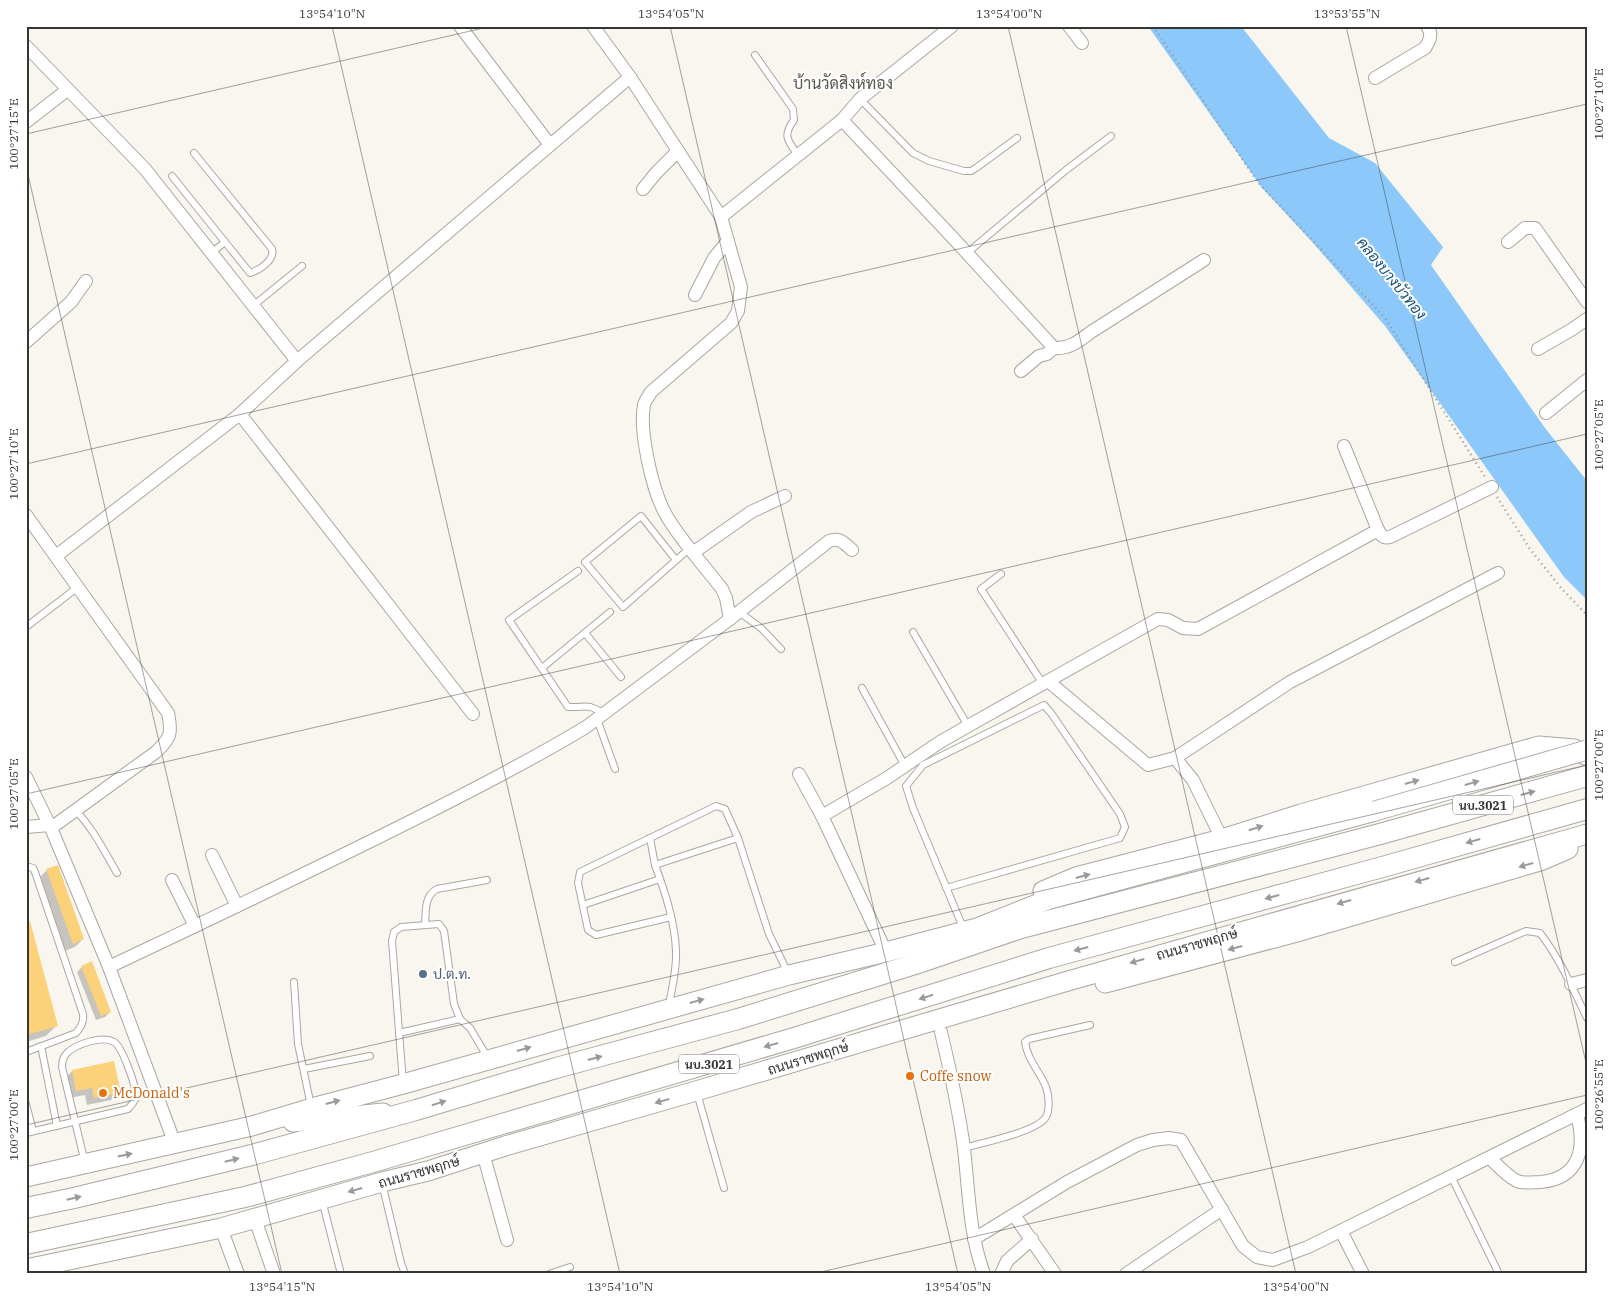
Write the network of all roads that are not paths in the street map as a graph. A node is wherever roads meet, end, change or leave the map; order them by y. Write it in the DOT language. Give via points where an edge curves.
graph roads {
  1 [pos="460,26"];
  2 [pos="593,26"];
  3 [pos="952,26"];
  4 [pos="1069,26"];
  5 [pos="1427,26"];
  6 [pos="1082,43"];
  7 [pos="26,46"];
  8 [pos="755,55"];
  9 [pos="630,77"];
  10 [pos="1375,78"];
  11 [pos="67,90"];
  12 [pos="860,99"];
  13 [pos="842,120"];
  14 [pos="26,122"];
  15 [pos="1111,136"];
  16 [pos="1017,138"];
  17 [pos="550,145"];
  18 [pos="678,151"];
  19 [pos="194,153"];
  20 [pos="798,155"];
  21 [pos="172,176"];
  22 [pos="643,189"];
  23 [pos="721,217"];
  24 [pos="728,241"];
  25 [pos="225,242"];
  26 [pos="1508,242"];
  27 [pos="211,253"];
  28 [pos="967,253"];
  29 [pos="1204,260"];
  30 [pos="302,266"];
  31 [pos="86,281"];
  32 [pos="695,296"];
  33 [pos="1587,302"];
  34 [pos="253,306"];
  35 [pos="1587,319"];
  36 [pos="26,342"];
  37 [pos="1054,348"];
  38 [pos="1538,349"];
  39 [pos="297,361"];
  40 [pos="1021,371"];
  41 [pos="1587,380"];
  42 [pos="1546,413"];
  43 [pos="240,414"];
  44 [pos="1344,446"];
  45 [pos="1492,487"];
  46 [pos="785,496"];
  47 [pos="26,515"];
  48 [pos="1378,530"];
  49 [pos="692,550"];
  50 [pos="852,550"];
  51 [pos="56,556"];
  52 [pos="676,560"];
  53 [pos="578,571"];
  54 [pos="1498,573"];
  55 [pos="1001,574"];
  56 [pos="78,587"];
  57 [pos="610,612"];
  58 [pos="735,615"];
  59 [pos="26,627"];
  60 [pos="913,632"];
  61 [pos="585,633"];
  62 [pos="781,649"];
  63 [pos="542,668"];
  64 [pos="621,677"];
  65 [pos="1045,682"];
  66 [pos="862,688"];
  67 [pos="473,714"];
  68 [pos="601,717"];
  69 [pos="968,726"];
  70 [pos="1587,750"];
  71 [pos="1587,756"];
  72 [pos="1175,758"];
  73 [pos="905,766"];
  74 [pos="615,769"];
  75 [pos="799,774"];
  76 [pos="1587,776"];
  77 [pos="26,777"];
  78 [pos="1587,809"];
  79 [pos="75,810"];
  80 [pos="822,816"];
  81 [pos="26,827"];
  82 [pos="50,827"];
  83 [pos="1587,834"];
  84 [pos="650,838"];
  85 [pos="738,838"];
  86 [pos="1222,839"];
  87 [pos="1587,839"];
  88 [pos="212,855"];
  89 [pos="655,865"];
  90 [pos="26,866"];
  91 [pos="117,873"];
  92 [pos="172,880"];
  93 [pos="488,880"];
  94 [pos="660,880"];
  95 [pos="946,888"];
  96 [pos="583,905"];
  97 [pos="237,906"];
  98 [pos="671,917"];
  99 [pos="425,925"];
  100 [pos="195,926"];
  101 [pos="970,930"];
  102 [pos="886,952"];
  103 [pos="1455,962"];
  104 [pos="108,967"];
  105 [pos="789,975"];
  106 [pos="1587,980"];
  107 [pos="294,982"];
  108 [pos="1571,984"];
  109 [pos="668,1009"];
  110 [pos="1587,1018"];
  111 [pos="460,1019"];
  112 [pos="1090,1025"];
  113 [pos="941,1032"];
  114 [pos="399,1034"];
  115 [pos="41,1046"];
  116 [pos="26,1052"];
  117 [pos="370,1056"];
  118 [pos="813,1056"];
  119 [pos="489,1059"];
  120 [pos="304,1069"];
  121 [pos="403,1084"];
  122 [pos="696,1091"];
  123 [pos="26,1104"];
  124 [pos="312,1108"];
  125 [pos="416,1110"];
  126 [pos="1582,1112"];
  127 [pos="75,1122"];
  128 [pos="57,1126"];
  129 [pos="252,1126"];
  130 [pos="30,1132"];
  131 [pos="175,1144"];
  132 [pos="505,1146"];
  133 [pos="964,1148"];
  134 [pos="483,1153"];
  135 [pos="1490,1158"];
  136 [pos="373,1162"];
  137 [pos="85,1164"];
  138 [pos="1451,1176"];
  139 [pos="26,1177"];
  140 [pos="382,1182"];
  141 [pos="724,1188"];
  142 [pos="322,1200"];
  143 [pos="26,1208"];
  144 [pos="1222,1209"];
  145 [pos="1014,1215"];
  146 [pos="255,1219"];
  147 [pos="221,1228"];
  148 [pos="1341,1231"];
  149 [pos="507,1240"];
  150 [pos="974,1240"];
  151 [pos="1032,1240"];
  152 [pos="26,1244"];
  153 [pos="570,1267"];
  154 [pos="26,1269"];
  155 [pos="238,1274"];
  156 [pos="274,1274"];
  157 [pos="341,1274"];
  158 [pos="406,1274"];
  159 [pos="549,1274"];
  160 [pos="984,1274"];
  161 [pos="1001,1274"];
  162 [pos="1055,1274"];
  163 [pos="1126,1274"];
  164 [pos="1363,1274"];
  165 [pos="1499,1274"];
  1 -- 17 [label="street"];
  2 -- 9 [label="street"];
  3 -- 12 [label="street"];
  4 -- 6 [label="street"];
  5 -- 10 [label="street" via="1430,40 1426,48"];
  7 -- 11 [label="street"];
  8 -- 20 [label="lane" via="792,109 794,120 786,136"];
  9 -- 17 [label="street"];
  9 -- 18 [label="street"];
  11 -- 14 [label="street"];
  11 -- 27 [label="street" via="144,170"];
  12 -- 13 [label="street"];
  12 -- 16 [label="lane" via="913,153 964,171 976,168"];
  13 -- 20 [label="street"];
  13 -- 28 [label="street"];
  15 -- 28 [label="lane"];
  17 -- 39 [label="street"];
  18 -- 22 [label="street"];
  18 -- 23 [label="street"];
  19 -- 25 [label="lane" via="273,254 271,260 250,273"];
  20 -- 23 [label="street"];
  21 -- 25 [label="lane"];
  23 -- 24 [label="street"];
  24 -- 32 [label="street" via="714,258"];
  24 -- 49 [label="street" via="741,287 738,311 732,323 651,392 644,402 642,416 657,495"];
  25 -- 27 [label="lane"];
  26 -- 33 [label="street" via="1525,228 1535,228"];
  27 -- 34 [label="street"];
  28 -- 37 [label="street"];
  29 -- 37 [label="street" via="1074,345"];
  30 -- 34 [label="lane"];
  31 -- 36 [label="street" via="71,302"];
  34 -- 39 [label="street"];
  35 -- 38 [label="street"];
  37 -- 40 [label="street"];
  39 -- 43 [label="street"];
  41 -- 42 [label="street"];
  43 -- 51 [label="street"];
  43 -- 67 [label="street"];
  44 -- 48 [label="street"];
  45 -- 48 [label="street" via="1390,537 1382,536"];
  46 -- 49 [label="street" via="744,516"];
  47 -- 51 [label="street"];
  48 -- 65 [label="street" via="1198,629 1183,628 1158,619"];
  49 -- 52 [label="lane"];
  49 -- 58 [label="street" via="722,589"];
  50 -- 58 [label="street" via="840,539 829,541"];
  51 -- 56 [label="street"];
  52 -- 52 [label="lane" via="623,607 585,562 641,516"];
  53 -- 63 [label="lane" via="509,620"];
  54 -- 72 [label="street" via="1290,682"];
  55 -- 65 [label="lane" via="981,589"];
  56 -- 59 [label="lane"];
  56 -- 79 [label="street" via="168,713 171,728 166,742 156,752"];
  57 -- 61 [label="lane"];
  58 -- 62 [label="lane" via="761,628"];
  58 -- 68 [label="street"];
  60 -- 69 [label="lane"];
  61 -- 63 [label="lane"];
  61 -- 64 [label="lane"];
  63 -- 68 [label="lane" via="568,707 592,706"];
  65 -- 69 [label="street"];
  65 -- 72 [label="street" via="1148,766"];
  66 -- 73 [label="lane"];
  68 -- 74 [label="lane"];
  68 -- 97 [label="street" via="566,740 466,794"];
  69 -- 73 [label="street"];
  101 -- 70 [label="main road, นบ.3021, one-way, bridge" via="1050,899"];
  86 -- 71 [label="main road, one-way" via="1539,746 1574,749"];
  72 -- 86 [label="street" via="1193,780"];
  73 -- 80 [label="street"];
  75 -- 80 [label="street"];
  125 -- 76 [label="main road, นบ.3021, one-way" via="738,1019 1021,928"];
  77 -- 82 [label="street"];
  78 -- 136 [label="main road, ถนนราชพฤกษ์ / นบ.3021, one-way" via="1049,958 794,1038"];
  79 -- 82 [label="street"];
  79 -- 91 [label="lane" via="93,832"];
  80 -- 102 [label="street"];
  81 -- 82 [label="street"];
  82 -- 104 [label="street"];
  83 -- 118 [label="main road, ถนนราชพฤกษ์ / นบ.3021, one-way"];
  84 -- 85 [label="lane" via="716,806 725,808"];
  84 -- 89 [label="lane"];
  84 -- 96 [label="lane" via="580,872 578,882"];
  85 -- 89 [label="lane"];
  85 -- 105 [label="lane" via="769,934"];
  101 -- 86 [label="main road, one-way" via="1047,888 1069,880"];
  87 -- 113 [label="main road, one-way" via="1540,861"];
  88 -- 97 [label="street"];
  89 -- 94 [label="lane"];
  90 -- 115 [label="lane" via="35,872 84,1020 76,1033"];
  92 -- 100 [label="street"];
  93 -- 99 [label="lane" via="432,892 428,898"];
  94 -- 96 [label="lane"];
  94 -- 98 [label="lane"];
  95 -- 95 [label="lane" via="906,786 923,765 1044,705 1120,814 1125,827 1120,838"];
  95 -- 101 [label="lane"];
  96 -- 98 [label="lane" via="588,930 596,935"];
  97 -- 100 [label="street"];
  98 -- 109 [label="lane" via="676,952"];
  99 -- 111 [label="lane" via="439,924 444,931 450,982"];
  99 -- 114 [label="lane" via="401,927 394,932"];
  100 -- 104 [label="street"];
  101 -- 102 [label="main road, นบ.3021"];
  102 -- 105 [label="main road, นบ.3021"];
  103 -- 108 [label="lane" via="1526,932 1540,934"];
  104 -- 131 [label="street"];
  109 -- 105 [label="main road, นบ.3021, one-way"];
  106 -- 108 [label="street"];
  107 -- 120 [label="lane" via="298,1044"];
  108 -- 110 [label="lane"];
  119 -- 109 [label="main road, นบ.3021, one-way"];
  111 -- 114 [label="lane"];
  111 -- 119 [label="lane" via="470,1028"];
  112 -- 133 [label="lane" via="1025,1042 1046,1088 1048,1107 1046,1117 1039,1125"];
  113 -- 118 [label="main road" via="876,1050"];
  113 -- 133 [label="street"];
  114 -- 121 [label="lane"];
  115 -- 116 [label="lane"];
  115 -- 128 [label="lane"];
  117 -- 120 [label="lane"];
  118 -- 122 [label="main road, ถนนราชพฤกษ์ / นบ.3021"];
  119 -- 121 [label="main road, นบ.3021"];
  120 -- 124 [label="lane"];
  124 -- 121 [label="main road, นบ.3021, one-way"];
  122 -- 132 [label="main road, ถนนราชพฤกษ์ / นบ.3021, one-way"];
  122 -- 141 [label="lane"];
  123 -- 130 [label="lane"];
  124 -- 129 [label="main road, นบ.3021"];
  125 -- 129 [label="main road"];
  143 -- 125 [label="main road, นบ.3021, one-way" via="252,1155"];
  126 -- 135 [label="street"];
  126 -- 135 [label="street" via="1579,1154 1575,1165 1562,1176 1544,1182 1518,1182"];
  127 -- 127 [label="lane" via="128,1108 136,1097 119,1046 114,1042 90,1041 66,1053 62,1061"];
  127 -- 128 [label="lane"];
  127 -- 137 [label="lane"];
  128 -- 130 [label="lane"];
  129 -- 131 [label="main road, นบ.3021"];
  137 -- 131 [label="main road, นบ.3021, one-way"];
  132 -- 134 [label="main road, ถนนราชพฤกษ์ / นบ.3021"];
  132 -- 136 [label="main road"];
  133 -- 150 [label="street"];
  134 -- 140 [label="main road, ถนนราชพฤกษ์ / นบ.3021"];
  134 -- 149 [label="street"];
  135 -- 138 [label="street"];
  136 -- 152 [label="main road, ถนนราชพฤกษ์ / นบ.3021" via="245,1197"];
  137 -- 139 [label="main road, นบ.3021"];
  138 -- 148 [label="street"];
  138 -- 165 [label="lane"];
  140 -- 142 [label="main road, ถนนราชพฤกษ์ / นบ.3021, one-way"];
  140 -- 158 [label="lane"];
  142 -- 146 [label="main road, ถนนราชพฤกษ์ / นบ.3021"];
  142 -- 157 [label="lane"];
  144 -- 145 [label="street" via="1181,1140 1169,1138 1137,1145"];
  144 -- 148 [label="street" via="1243,1246 1256,1257 1273,1260"];
  144 -- 163 [label="street"];
  145 -- 150 [label="street"];
  145 -- 151 [label="street"];
  146 -- 147 [label="main road, ถนนราชพฤกษ์ / นบ.3021"];
  146 -- 156 [label="street"];
  147 -- 154 [label="main road, ถนนราชพฤกษ์ / นบ.3021"];
  147 -- 155 [label="street"];
  148 -- 164 [label="street"];
  150 -- 160 [label="street"];
  151 -- 161 [label="street" via="1007,1261"];
  151 -- 162 [label="street"];
  153 -- 159 [label="lane"];
}
